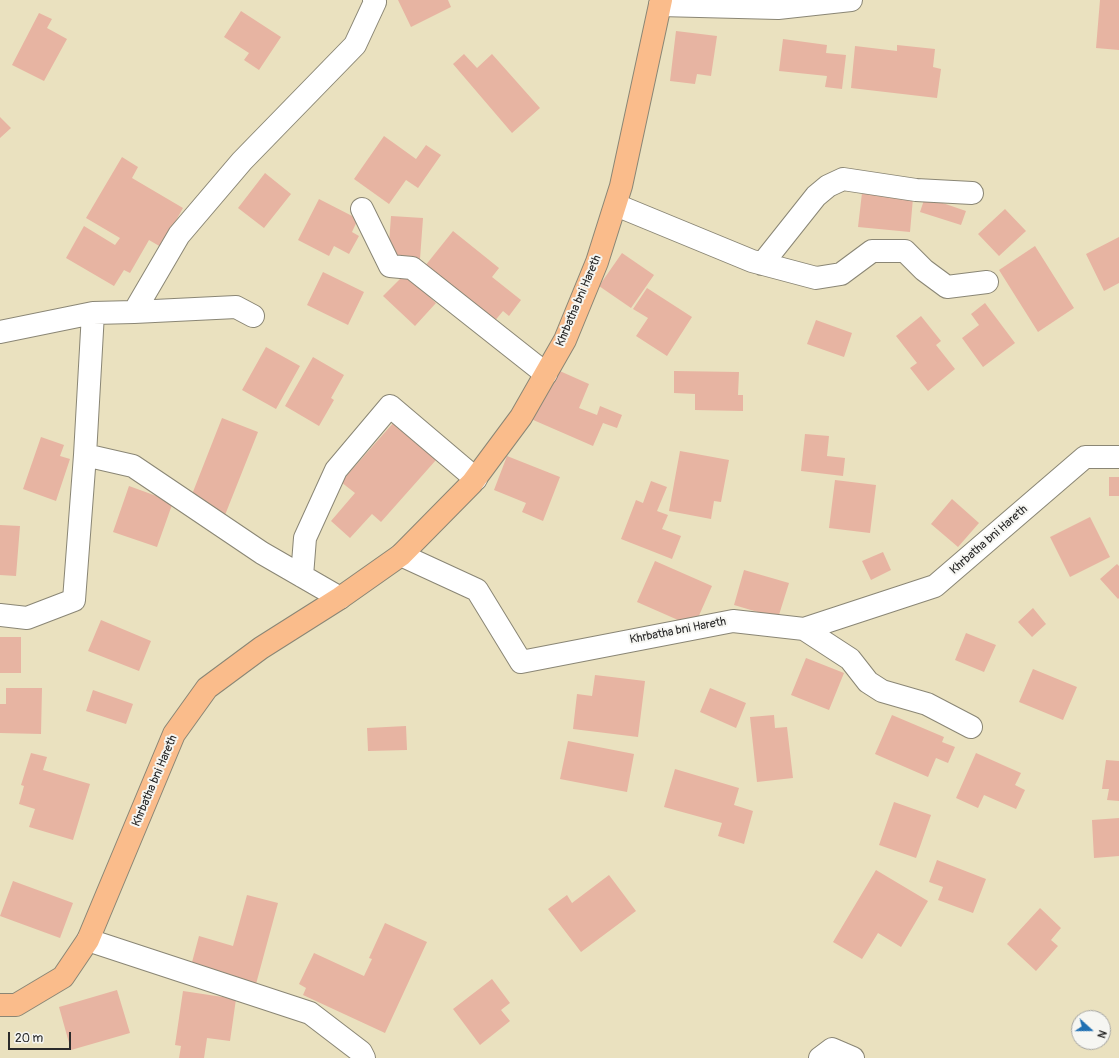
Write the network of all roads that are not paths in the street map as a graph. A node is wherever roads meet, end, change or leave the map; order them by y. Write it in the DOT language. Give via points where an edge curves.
graph roads {
  1 [pos="374,0"];
  2 [pos="851,0"];
  3 [pos="660,2"];
  4 [pos="972,193"];
  5 [pos="616,205"];
  6 [pos="362,209"];
  7 [pos="762,264"];
  8 [pos="987,282"];
  9 [pos="93,312"];
  10 [pos="134,312"];
  11 [pos="253,316"];
  12 [pos="0,332"];
  13 [pos="546,374"];
  14 [pos="85,455"];
  15 [pos="1119,457"];
  16 [pos="476,479"];
  17 [pos="401,555"];
  18 [pos="302,576"];
  19 [pos="340,598"];
  20 [pos="0,615"];
  21 [pos="804,628"];
  22 [pos="971,727"];
  23 [pos="88,940"];
  24 [pos="0,1005"];
  25 [pos="364,1058"];
  26 [pos="820,1058"];
  27 [pos="853,1058"];
  1 -- 10 [label="street" via="355,45 242,161 178,235"];
  2 -- 3 [label="street" via="778,8"];
  3 -- 5 [label="main road, Khrbatha bni Hareth"];
  4 -- 7 [label="street" via="916,190 844,179 828,186 816,196"];
  5 -- 7 [label="street"];
  5 -- 13 [label="main road, Khrbatha bni Hareth" via="597,262 565,340"];
  6 -- 13 [label="street" via="390,266 412,268"];
  7 -- 8 [label="street" via="816,278 841,274 872,251 905,251 924,270 947,287"];
  9 -- 10 [label="street"];
  9 -- 12 [label="street"];
  9 -- 14 [label="street"];
  10 -- 11 [label="street" via="236,308"];
  13 -- 16 [label="main road, Khrbatha bni Hareth" via="521,417"];
  14 -- 18 [label="street" via="133,466 262,553"];
  14 -- 20 [label="street" via="74,600 27,618"];
  15 -- 21 [label="street, Khrbatha bni Hareth" via="1085,457 935,586"];
  16 -- 17 [label="main road, Khrbatha bni Hareth"];
  16 -- 18 [label="street" via="390,406 336,470 306,538"];
  17 -- 19 [label="main road, Khrbatha bni Hareth"];
  17 -- 21 [label="street, Khrbatha bni Hareth" via="477,590 521,662 733,621"];
  18 -- 19 [label="street"];
  19 -- 23 [label="main road, Khrbatha bni Hareth" via="262,648 207,688 174,734"];
  21 -- 22 [label="street" via="850,659 868,682 882,691 927,704"];
  23 -- 24 [label="main road, Khrbatha bni Hareth" via="63,977 16,1004"];
  23 -- 25 [label="street" via="310,1013 361,1052"];
  26 -- 27 [label="street" via="832,1049"];
}
